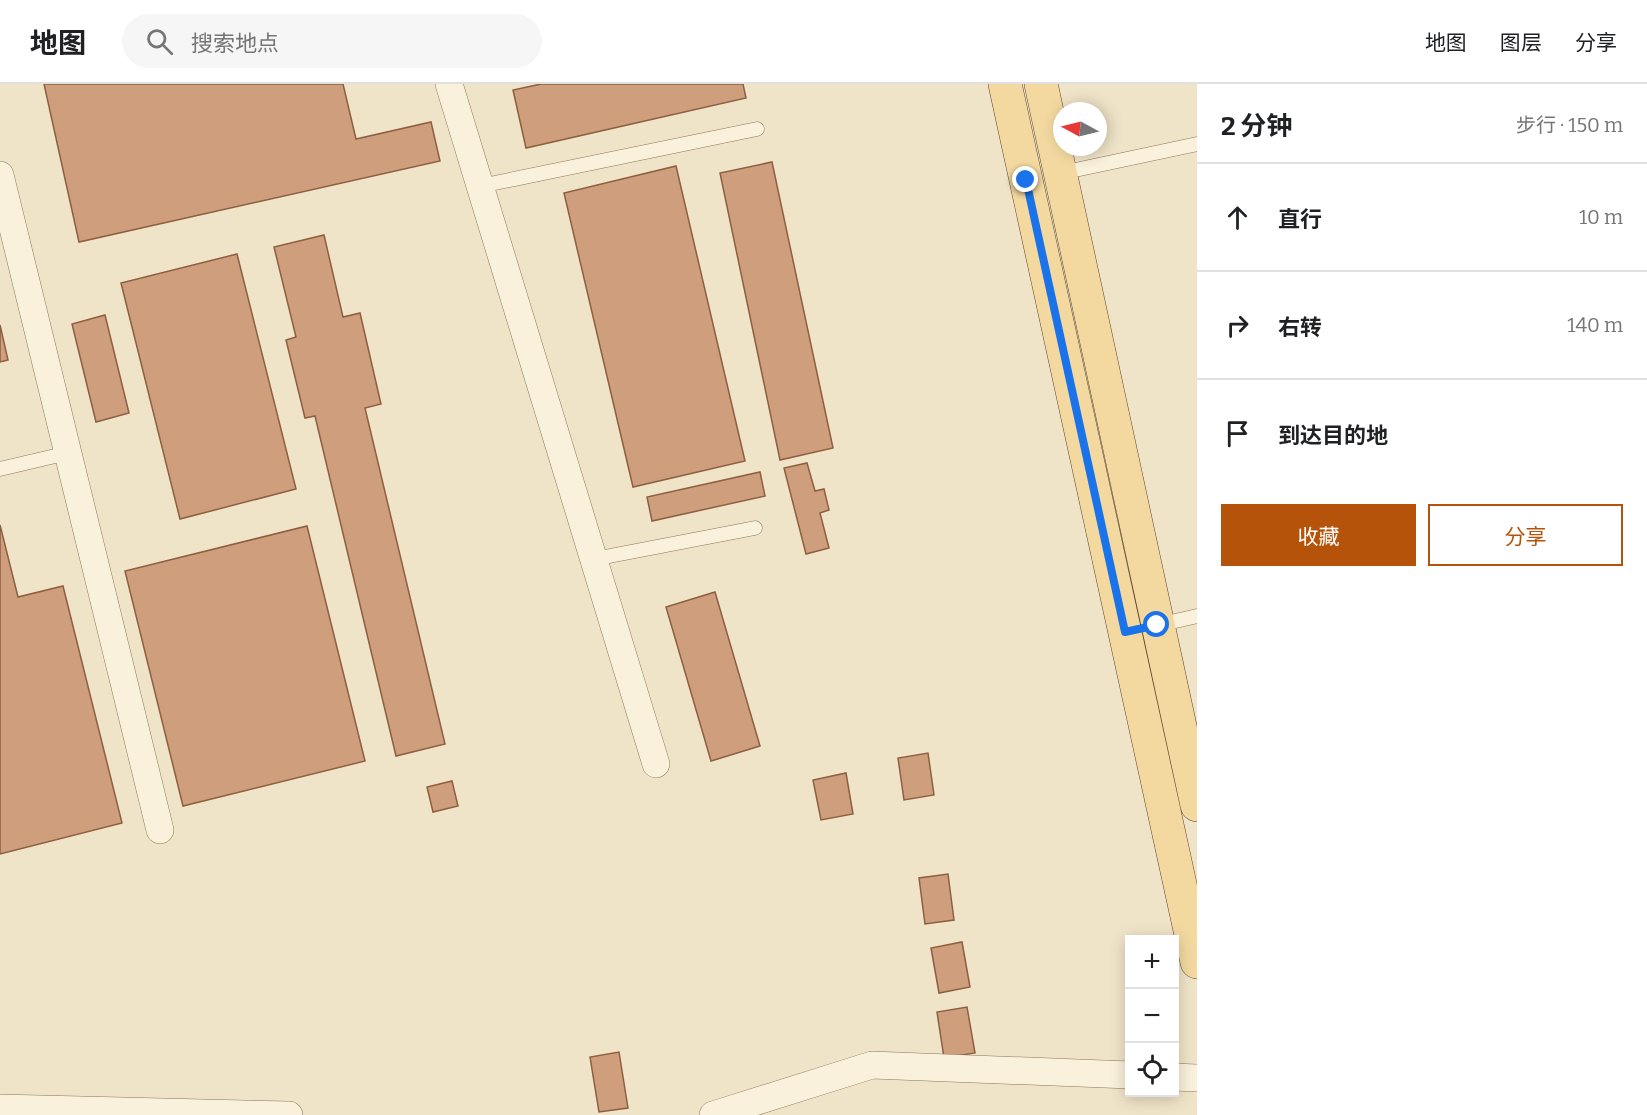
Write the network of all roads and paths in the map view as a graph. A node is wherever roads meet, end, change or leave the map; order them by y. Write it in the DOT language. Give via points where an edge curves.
graph roads {
  1 [pos="450,84"];
  2 [pos="1005,84"];
  3 [pos="1041,84"];
  4 [pos="757,129"];
  5 [pos="1197,144"];
  6 [pos="1060,173"];
  7 [pos="0,175"];
  8 [pos="1026,180"];
  9 [pos="480,186"];
  10 [pos="68,453"];
  11 [pos="0,469"];
  12 [pos="755,528"];
  13 [pos="594,559"];
  14 [pos="1197,616"];
  15 [pos="1157,625"];
  16 [pos="1125,632"];
  17 [pos="656,764"];
  18 [pos="1197,805"];
  19 [pos="160,830"];
  20 [pos="1197,962"];
  21 [pos="1125,1075"];
  22 [pos="1179,1077"];
  23 [pos="1197,1078"];
  24 [pos="0,1108"];
  25 [pos="289,1115"];
  26 [pos="713,1115"];
  1 -- 9 [label="street"];
  2 -- 8 [label="main road"];
  3 -- 6 [label="main road"];
  4 -- 9 [label="lane"];
  5 -- 6 [label="lane"];
  6 -- 8 [label="main road"];
  6 -- 15 [label="main road"];
  7 -- 10 [label="street"];
  8 -- 16 [label="main road"];
  9 -- 13 [label="street"];
  10 -- 11 [label="lane"];
  10 -- 19 [label="street"];
  12 -- 13 [label="lane"];
  13 -- 17 [label="street"];
  14 -- 15 [label="lane"];
  15 -- 16 [label="main road"];
  15 -- 18 [label="main road"];
  16 -- 20 [label="main road"];
  21 -- 26 [label="street" via="872,1065"];
  22 -- 23 [label="street"];
  24 -- 25 [label="street"];
}
